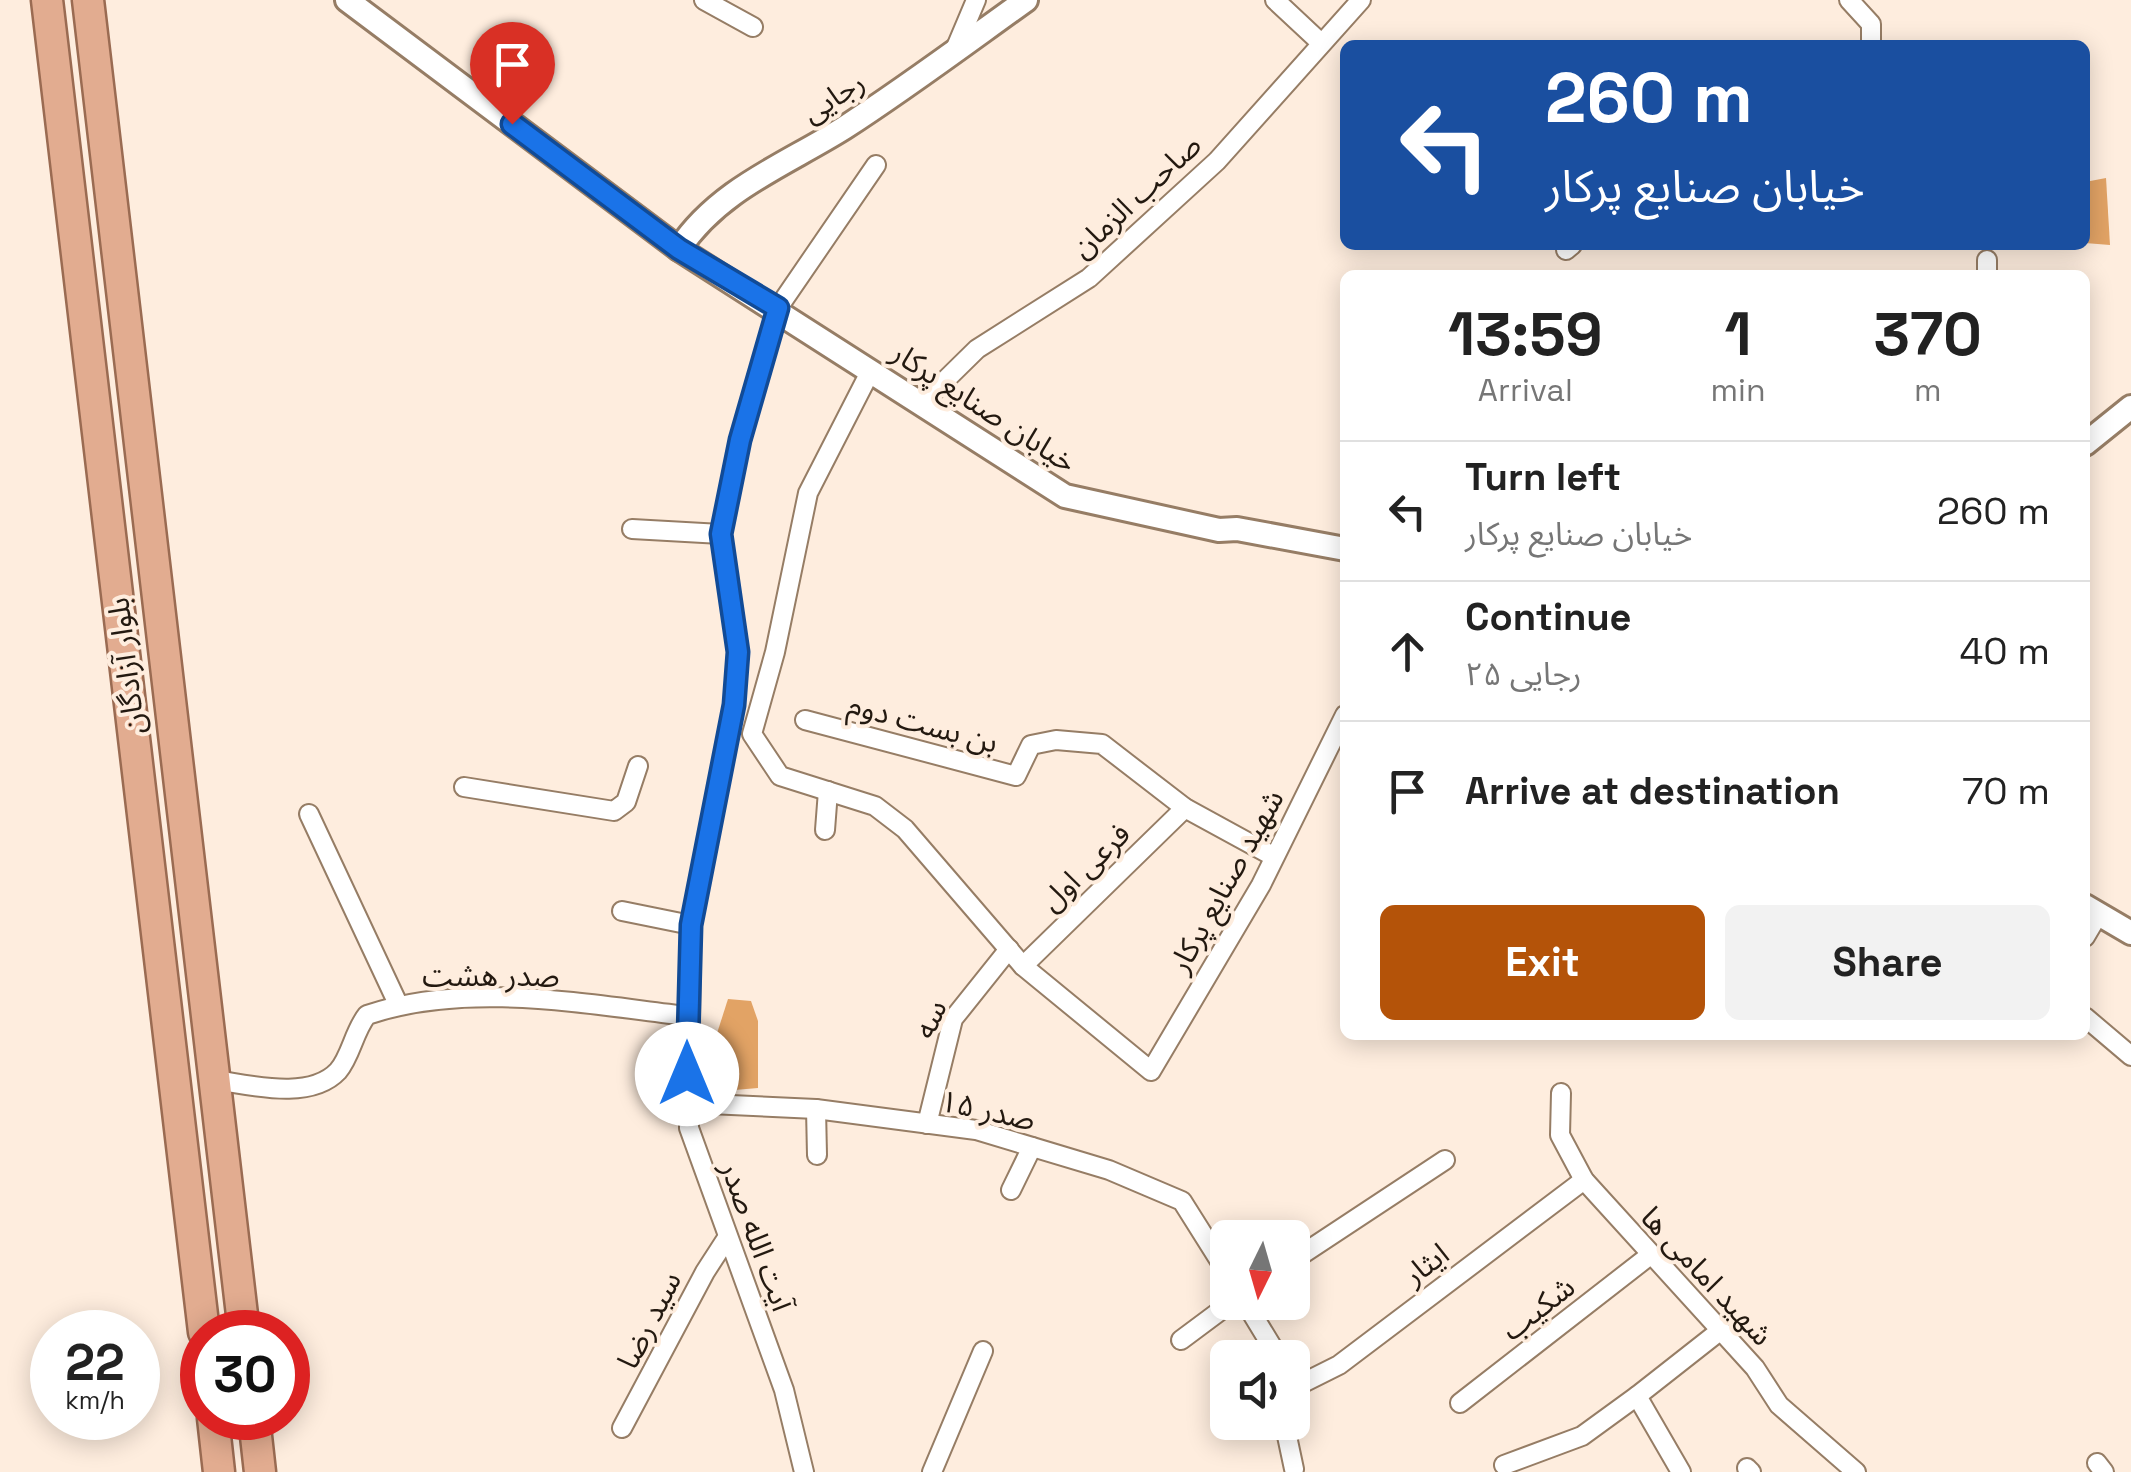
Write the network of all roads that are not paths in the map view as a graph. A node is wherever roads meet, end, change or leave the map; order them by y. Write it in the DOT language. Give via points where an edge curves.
graph roads {
  1 [pos="47,0"];
  2 [pos="88,0"];
  3 [pos="348,0"];
  4 [pos="704,0"];
  5 [pos="976,0"];
  6 [pos="1026,0"];
  7 [pos="1275,0"];
  8 [pos="1361,0"];
  9 [pos="1849,0"];
  10 [pos="752,27"];
  11 [pos="1872,40"];
  12 [pos="1321,43"];
  13 [pos="953,52"];
  14 [pos="876,164"];
  15 [pos="679,249"];
  16 [pos="778,308"];
  17 [pos="871,370"];
  18 [pos="922,403"];
  19 [pos="2131,407"];
  20 [pos="2090,440"];
  21 [pos="632,529"];
  22 [pos="721,534"];
  23 [pos="1340,549"];
  24 [pos="805,720"];
  25 [pos="1340,725"];
  26 [pos="638,766"];
  27 [pos="464,787"];
  28 [pos="828,791"];
  29 [pos="1185,808"];
  30 [pos="309,814"];
  31 [pos="824,830"];
  32 [pos="1273,856"];
  33 [pos="622,911"];
  34 [pos="2091,911"];
  35 [pos="691,925"];
  36 [pos="2131,933"];
  37 [pos="1008,949"];
  38 [pos="1023,966"];
  39 [pos="398,1004"];
  40 [pos="687,1016"];
  41 [pos="2090,1021"];
  42 [pos="2131,1056"];
  43 [pos="175,1078"];
  44 [pos="216,1080"];
  45 [pos="1562,1093"];
  46 [pos="687,1103"];
  47 [pos="816,1110"];
  48 [pos="927,1124"];
  49 [pos="1032,1147"];
  50 [pos="817,1155"];
  51 [pos="1445,1160"];
  52 [pos="1584,1180"];
  53 [pos="1011,1190"];
  54 [pos="727,1238"];
  55 [pos="1210,1245"];
  56 [pos="1310,1249"];
  57 [pos="1650,1256"];
  58 [pos="201,1310"];
  59 [pos="242,1310"];
  60 [pos="1210,1318"];
  61 [pos="1721,1330"];
  62 [pos="1181,1340"];
  63 [pos="984,1351"];
  64 [pos="1310,1379"];
  65 [pos="1637,1396"];
  66 [pos="1460,1403"];
  67 [pos="622,1428"];
  68 [pos="216,1440"];
  69 [pos="256,1440"];
  70 [pos="1288,1440"];
  71 [pos="1504,1465"];
  72 [pos="1294,1469"];
  73 [pos="220,1472"];
  74 [pos="260,1472"];
  75 [pos="804,1472"];
  76 [pos="932,1472"];
  77 [pos="1681,1472"];
  78 [pos="1856,1472"];
  1 -- 43 [label="highway, بلوار آزادگان"];
  2 -- 44 [label="highway, بلوار آزادگان"];
  3 -- 15 [label="street, خیابان صنایع پرکار"];
  4 -- 10 [label="street"];
  5 -- 13 [label="street"];
  6 -- 13 [label="street, رجایی"];
  7 -- 12 [label="street"];
  8 -- 12 [label="street, صاحب الزمان"];
  9 -- 11 [label="street" via="1872,24"];
  12 -- 18 [label="street, صاحب الزمان" via="1218,161 1089,278 978,349"];
  13 -- 15 [label="street, رجایی" via="842,129 737,189"];
  14 -- 16 [label="street, آیت الله صدر"];
  15 -- 16 [label="street, خیابان صنایع پرکار"];
  16 -- 17 [label="street, خیابان صنایع پرکار"];
  16 -- 22 [label="street, آیت الله صدر"];
  17 -- 18 [label="street, خیابان صنایع پرکار"];
  17 -- 28 [label="street" via="808,493 752,734 780,776"];
  18 -- 23 [label="street, خیابان صنایع پرکار" via="1065,496"];
  19 -- 20 [label="street"];
  21 -- 22 [label="street"];
  22 -- 35 [label="street, آیت الله صدر" via="737,670"];
  24 -- 29 [label="street, بن بست دوم" via="1016,776 1030,745 1083,739 1102,744"];
  25 -- 32 [label="street, شهید صنایع پرکار"];
  26 -- 27 [label="street" via="626,802 614,811"];
  28 -- 31 [label="street"];
  28 -- 37 [label="street" via="876,806 905,830"];
  29 -- 32 [label="street, بن بست دوم"];
  29 -- 38 [label="street, فرعی اول"];
  30 -- 39 [label="street"];
  32 -- 38 [label="street, شهید صنایع پرکار" via="1152,1071"];
  33 -- 35 [label="street"];
  34 -- 36 [label="street"];
  35 -- 40 [label="street, آیت الله صدر"];
  37 -- 38 [label="street"];
  37 -- 48 [label="street, سه" via="954,1019"];
  39 -- 40 [label="street, صدر هشت" via="550,1000"];
  39 -- 44 [label="street, صدر هشت" via="367,1014 338,1071 322,1081 276,1087"];
  40 -- 46 [label="street, آیت الله صدر"];
  41 -- 42 [label="street"];
  43 -- 44 [label="highway"];
  43 -- 58 [label="highway, بلوار آزادگان"];
  44 -- 59 [label="highway, بلوار آزادگان"];
  45 -- 52 [label="street, شهید امامی ها" via="1560,1135"];
  46 -- 47 [label="street, صدر ۱۵"];
  46 -- 54 [label="street, آیت الله صدر" via="689,1128"];
  47 -- 48 [label="street, صدر ۱۵"];
  47 -- 50 [label="street"];
  48 -- 49 [label="street, صدر ۱۵"];
  49 -- 53 [label="street"];
  49 -- 55 [label="street, صدر ۱۵" via="1182,1201"];
  51 -- 56 [label="street"];
  52 -- 57 [label="street, شهید امامی ها"];
  52 -- 64 [label="street, ایثار" via="1338,1365"];
  54 -- 67 [label="street, سید رضا"];
  54 -- 75 [label="street, آیت الله صدر" via="784,1390"];
  57 -- 61 [label="street, شهید امامی ها"];
  57 -- 66 [label="street, شکیب"];
  60 -- 62 [label="street"];
  61 -- 65 [label="street"];
  61 -- 78 [label="street, شهید امامی ها" via="1779,1405"];
  63 -- 76 [label="street"];
  65 -- 71 [label="street" via="1582,1436"];
  65 -- 77 [label="street"];
  68 -- 73 [label="highway"];
  69 -- 74 [label="highway"];
  70 -- 72 [label="street"];
}
